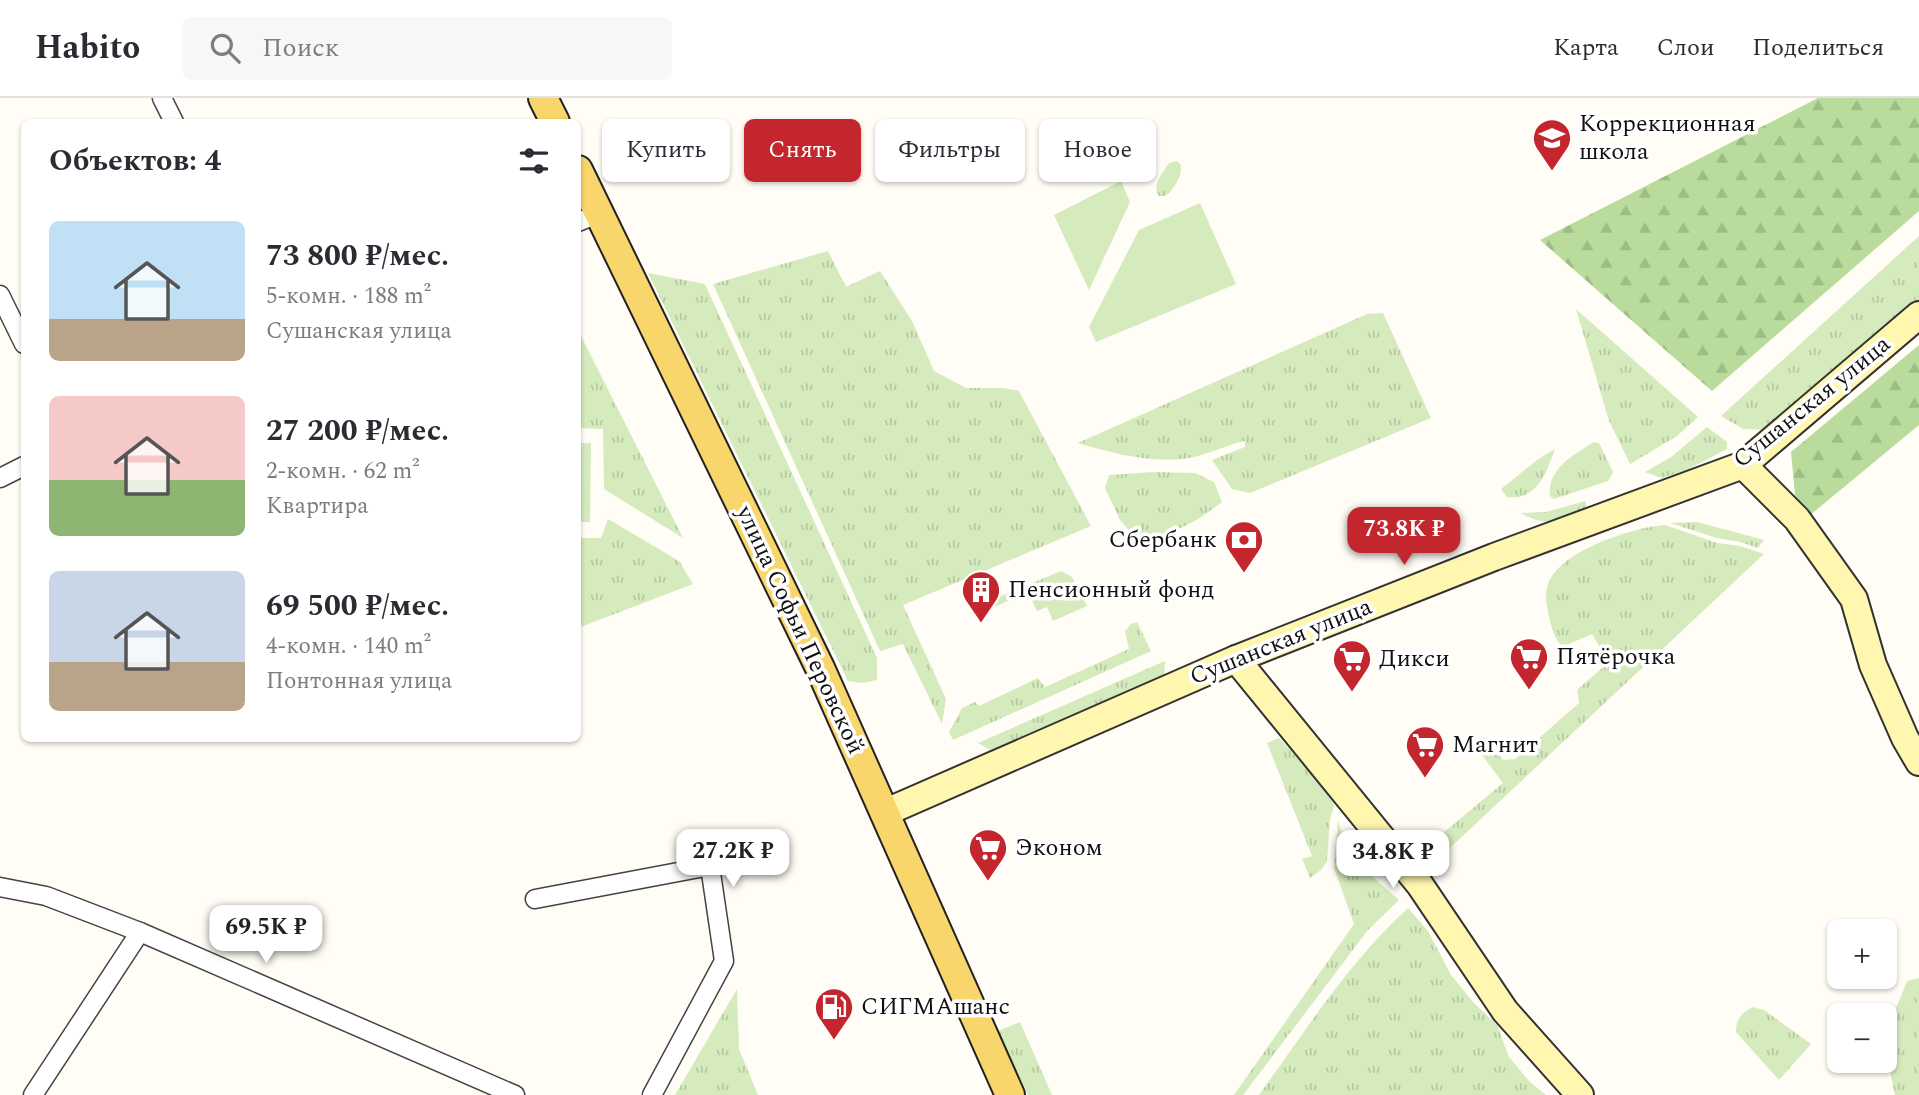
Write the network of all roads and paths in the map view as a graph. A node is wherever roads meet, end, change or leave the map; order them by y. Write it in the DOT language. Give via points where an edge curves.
graph roads {
  1 [pos="162,98"];
  2 [pos="543,98"];
  3 [pos="172,119"];
  4 [pos="554,119"];
  5 [pos="581,184"];
  6 [pos="588,218"];
  7 [pos="0,295"];
  8 [pos="1919,315"];
  9 [pos="21,338"];
  10 [pos="1744,465"];
  11 [pos="21,468"];
  12 [pos="0,478"];
  13 [pos="1236,659"];
  14 [pos="1919,762"];
  15 [pos="884,813"];
  16 [pos="0,887"];
  17 [pos="536,899"];
  18 [pos="140,932"];
  19 [pos="509,1094"];
  20 [pos="33,1095"];
  21 [pos="652,1095"];
  22 [pos="1010,1095"];
  23 [pos="1580,1095"];
  1 -- 3 [label="street"];
  2 -- 4 [label="main road"];
  5 -- 6 [label="main road, улица Софьи Перовской"];
  6 -- 15 [label="main road, улица Софьи Перовской" via="820,668"];
  7 -- 9 [label="street"];
  8 -- 10 [label="main road, Сушанская улица"];
  10 -- 13 [label="main road, Сушанская улица"];
  10 -- 14 [label="main road" via="1797,519 1854,599 1873,666"];
  11 -- 12 [label="street"];
  13 -- 15 [label="main road, Сушанская улица"];
  13 -- 23 [label="main road" via="1420,885 1505,1011"];
  15 -- 22 [label="main road, улица Софьи Перовской"];
  16 -- 18 [label="street" via="46,896"];
  17 -- 21 [label="street" via="710,866 723,961"];
  18 -- 19 [label="street"];
  18 -- 20 [label="street"];
}
